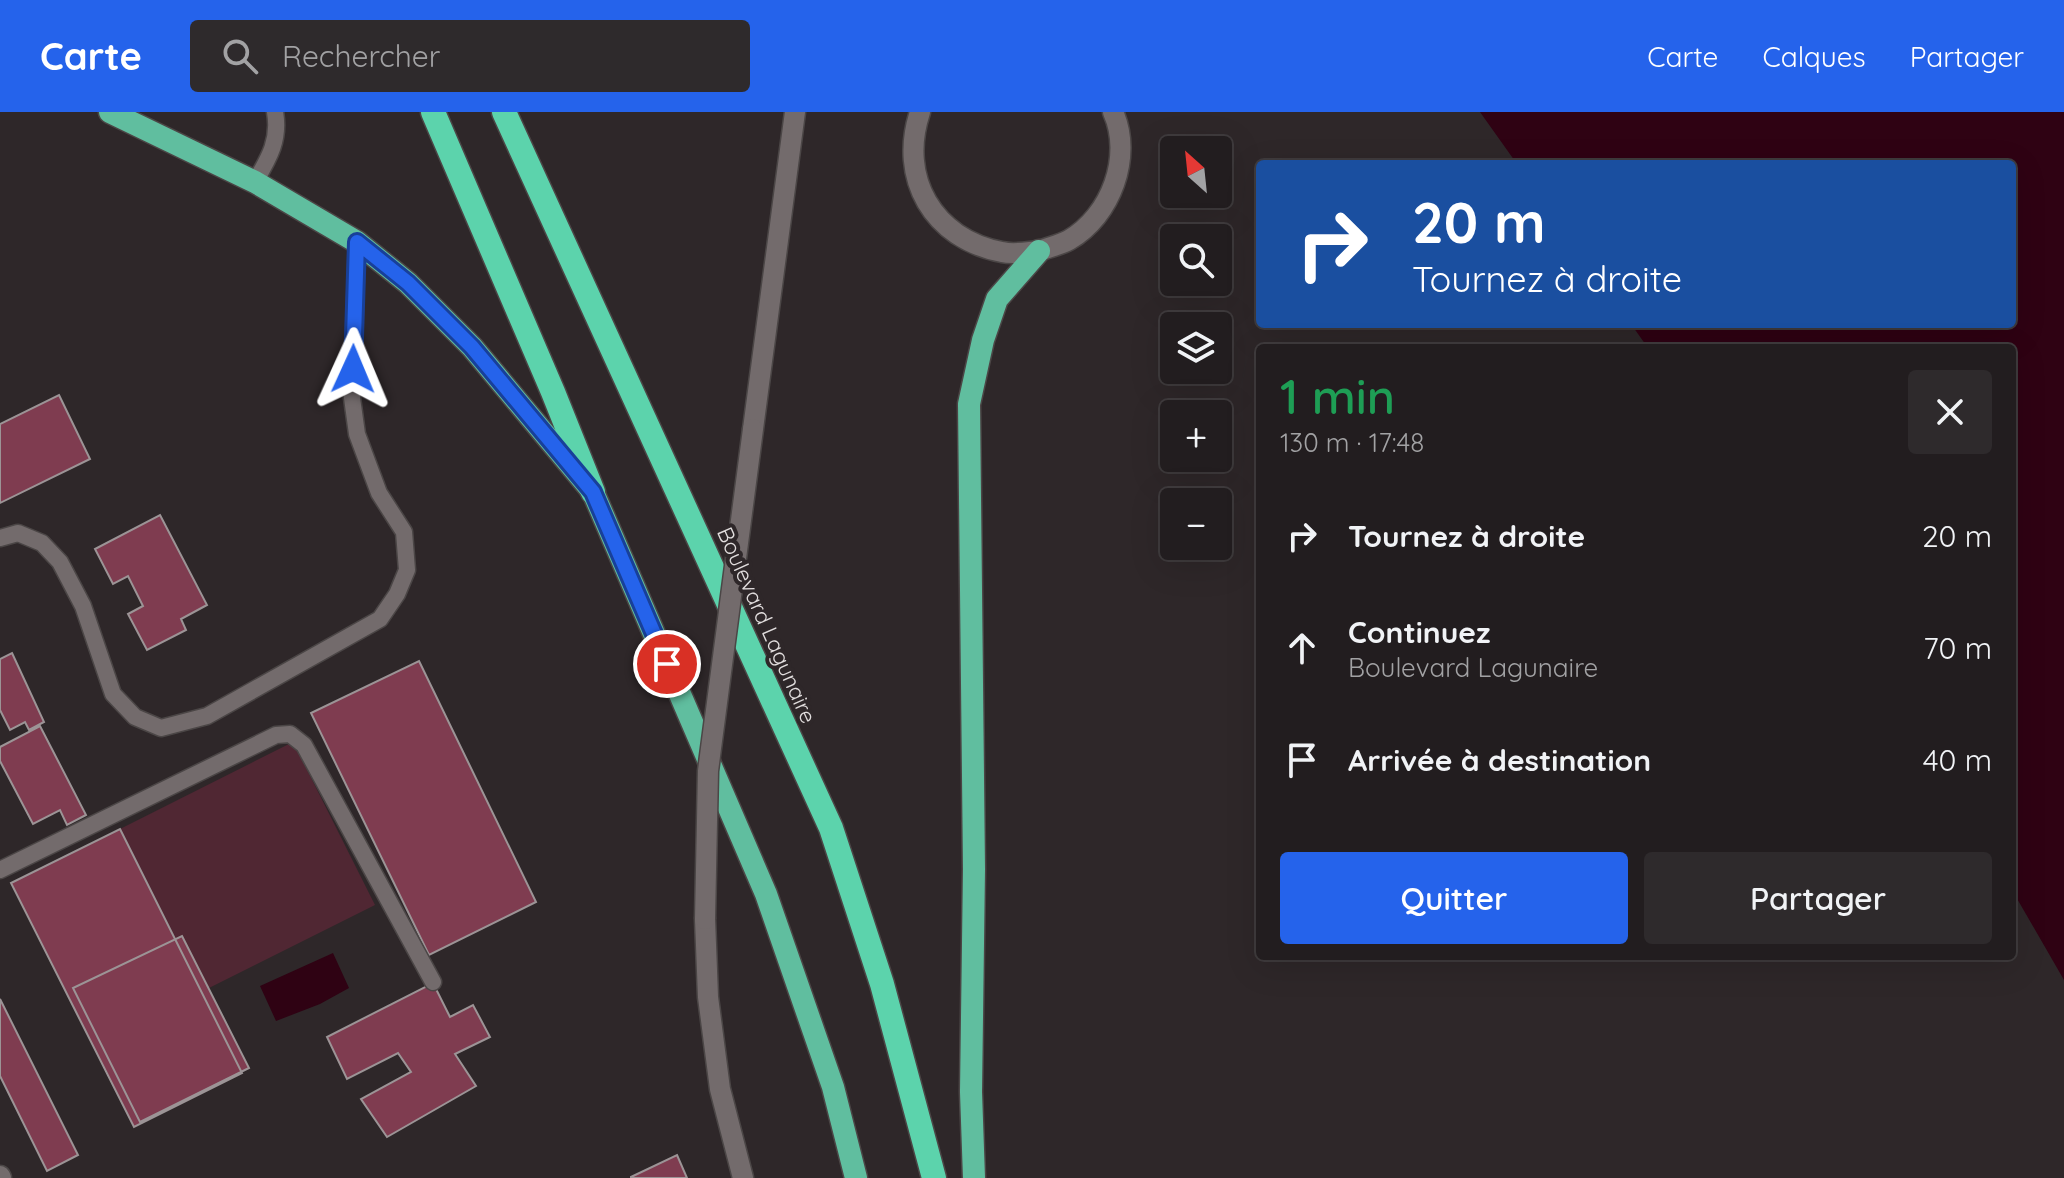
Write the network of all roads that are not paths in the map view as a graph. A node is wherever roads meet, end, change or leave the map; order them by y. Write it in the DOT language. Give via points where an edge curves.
graph roads {
  1 [pos="110,112"];
  2 [pos="275,112"];
  3 [pos="433,112"];
  4 [pos="504,112"];
  5 [pos="795,112"];
  6 [pos="920,112"];
  7 [pos="1113,112"];
  8 [pos="255,182"];
  9 [pos="357,242"];
  10 [pos="1039,251"];
  11 [pos="593,492"];
  12 [pos="0,538"];
  13 [pos="0,870"];
  14 [pos="433,982"];
  15 [pos="743,1178"];
  16 [pos="856,1178"];
  17 [pos="934,1178"];
  18 [pos="974,1178"];
  1 -- 8 [label="highway"];
  2 -- 8 [label="lane" via="274,150"];
  3 -- 11 [label="highway"];
  4 -- 17 [label="highway, Boulevard Lagunaire" via="831,828 882,984"];
  5 -- 15 [label="main road, bridge" via="708,771 708,997 720,1089"];
  6 -- 10 [label="main road" via="912,145 915,176 928,205 948,229 975,245 1006,253"];
  7 -- 10 [label="main road" via="1121,155 1114,188 1096,217 1070,239"];
  8 -- 9 [label="highway"];
  9 -- 11 [label="highway" via="408,283 472,347"];
  9 -- 12 [label="lane" via="352,398 357,434 379,493 404,532 407,570 380,619 207,716 161,728 135,717 113,694 83,606 60,562 42,543 18,533"];
  10 -- 18 [label="highway" via="997,299 969,404"];
  11 -- 16 [label="highway" via="766,894 833,1087"];
  13 -- 14 [label="lane" via="276,735 290,734 304,745"];
}
